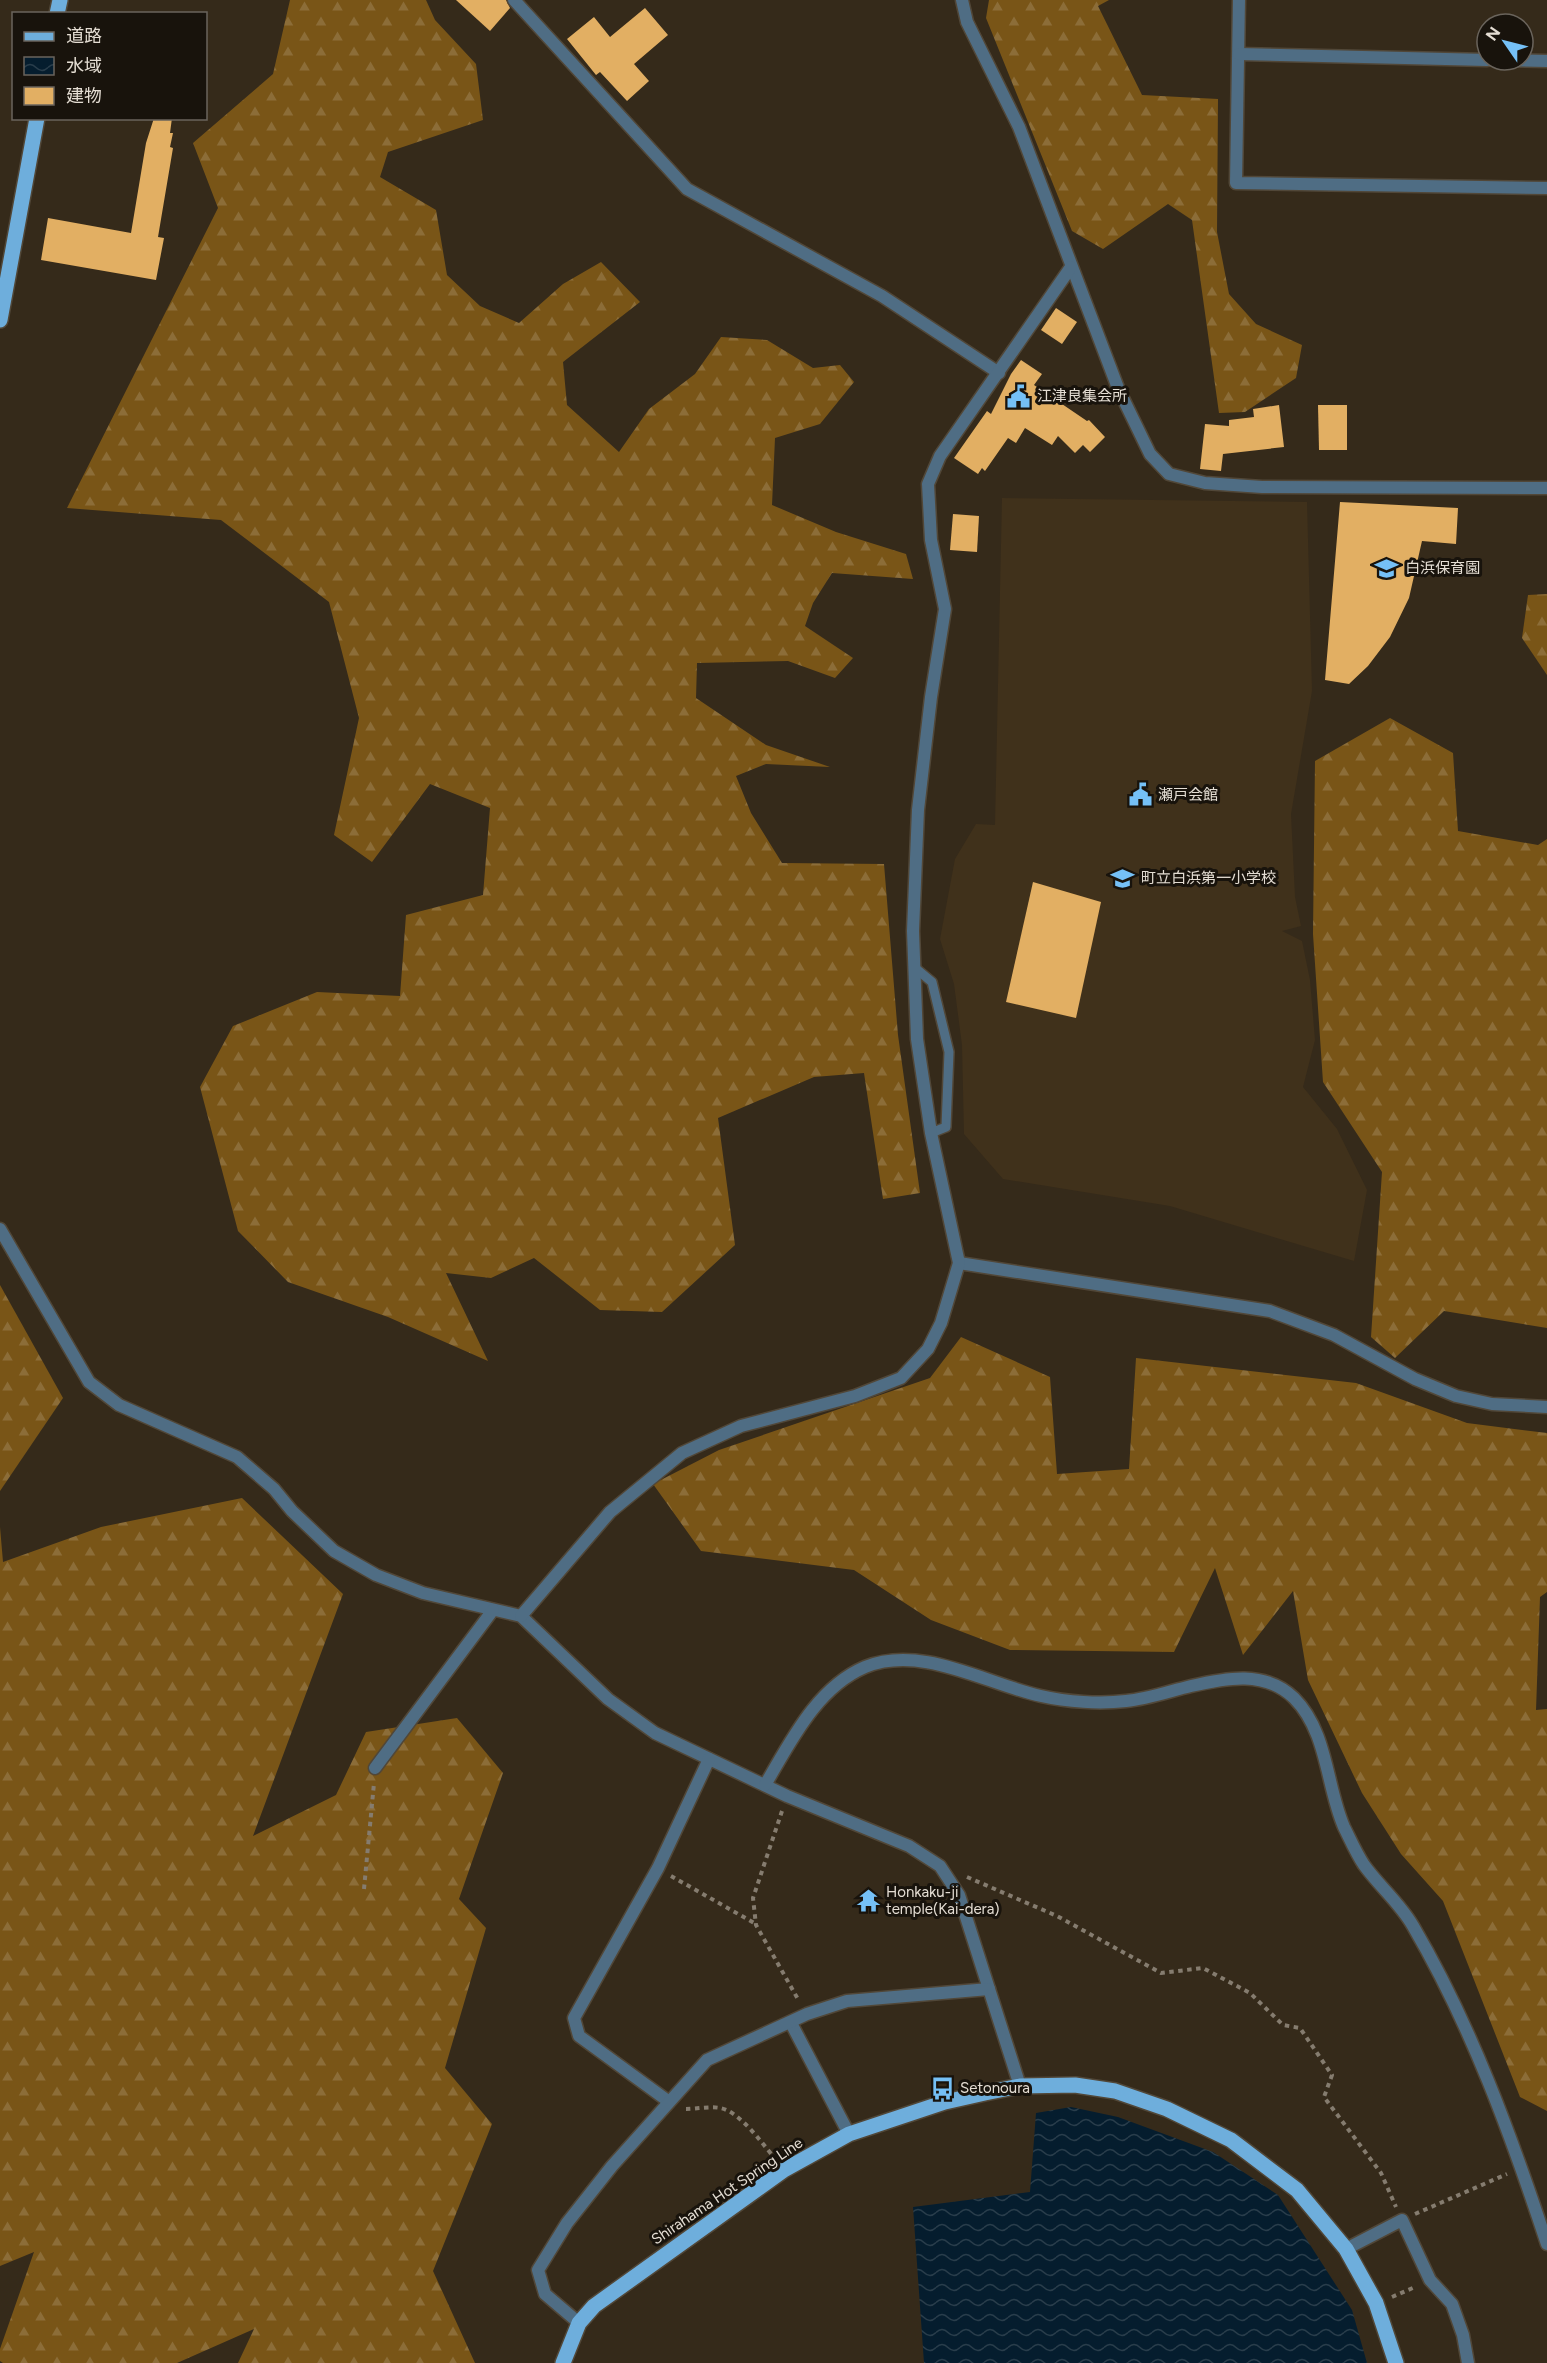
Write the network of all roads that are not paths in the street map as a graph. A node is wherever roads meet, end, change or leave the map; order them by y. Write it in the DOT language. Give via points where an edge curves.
graph roads {
  1 [pos="514,0"];
  2 [pos="962,0"];
  3 [pos="1239,0"];
  4 [pos="1239,54"];
  5 [pos="1475,60"];
  6 [pos="37,120"];
  7 [pos="1547,188"];
  8 [pos="1071,267"];
  9 [pos="0,320"];
  10 [pos="999,373"];
  11 [pos="1547,488"];
  12 [pos="914,967"];
  13 [pos="931,1133"];
  14 [pos="0,1229"];
  15 [pos="959,1263"];
  16 [pos="1547,1407"];
  17 [pos="493,1610"];
  18 [pos="521,1616"];
  19 [pos="709,1759"];
  20 [pos="375,1768"];
  21 [pos="765,1785"];
  22 [pos="989,1989"];
  23 [pos="790,2023"];
  24 [pos="1020,2086"];
  25 [pos="668,2101"];
  26 [pos="849,2134"];
  27 [pos="1547,2244"];
  28 [pos="1346,2249"];
  29 [pos="579,2323"];
  30 [pos="563,2363"];
  31 [pos="1396,2363"];
  32 [pos="1468,2363"];
  1 -- 10 [label="street" via="687,189 882,296"];
  2 -- 8 [label="street" via="967,22 1020,127"];
  3 -- 4 [label="street"];
  4 -- 5 [label="street"];
  4 -- 7 [label="street" via="1236,183"];
  6 -- 9 [label="main road"];
  8 -- 10 [label="street"];
  8 -- 11 [label="street" via="1118,388 1150,454 1169,474 1205,483 1262,487"];
  10 -- 12 [label="street" via="940,456 928,484 931,540 945,609 918,810"];
  12 -- 13 [label="street" via="917,1039"];
  12 -- 13 [label="lane" via="932,982 949,1053 946,1127"];
  13 -- 15 [label="street"];
  14 -- 17 [label="street" via="89,1382 119,1406 237,1457 334,1551 376,1575 423,1593"];
  15 -- 16 [label="street" via="1270,1311 1334,1335 1414,1379 1456,1396 1492,1404"];
  15 -- 18 [label="street" via="942,1323 928,1349 901,1378 855,1396 741,1426 682,1453 610,1512"];
  17 -- 18 [label="street"];
  17 -- 20 [label="street"];
  18 -- 19 [label="street" via="608,1699 656,1733"];
  19 -- 21 [label="street"];
  19 -- 25 [label="street" via="658,1868 574,2018 579,2036"];
  21 -- 22 [label="street" via="909,1846 940,1866 959,1894"];
  21 -- 27 [label="street" via="804,1721 831,1690 865,1668 899,1660 926,1662 1043,1697 1077,1700 1126,1701 1224,1678 1261,1678 1293,1697 1311,1722 1343,1825 1363,1864 1412,1923 1486,2074"];
  22 -- 23 [label="street" via="847,2001"];
  22 -- 24 [label="street"];
  23 -- 25 [label="street" via="707,2060"];
  23 -- 26 [label="street"];
  24 -- 26 [label="main road, Shirahama Hot Spring Line" via="945,2102"];
  24 -- 28 [label="main road, Shirahama Hot Spring Line" via="1075,2085 1115,2091 1167,2109 1231,2139 1297,2190"];
  25 -- 29 [label="street" via="567,2223 538,2270 545,2294"];
  26 -- 29 [label="main road, Shirahama Hot Spring Line" via="784,2170 594,2306"];
  28 -- 31 [label="main road, Shirahama Hot Spring Line" via="1376,2303"];
  28 -- 32 [label="street" via="1402,2220 1430,2280 1452,2304"];
  29 -- 30 [label="main road, Shirahama Hot Spring Line"];
}
